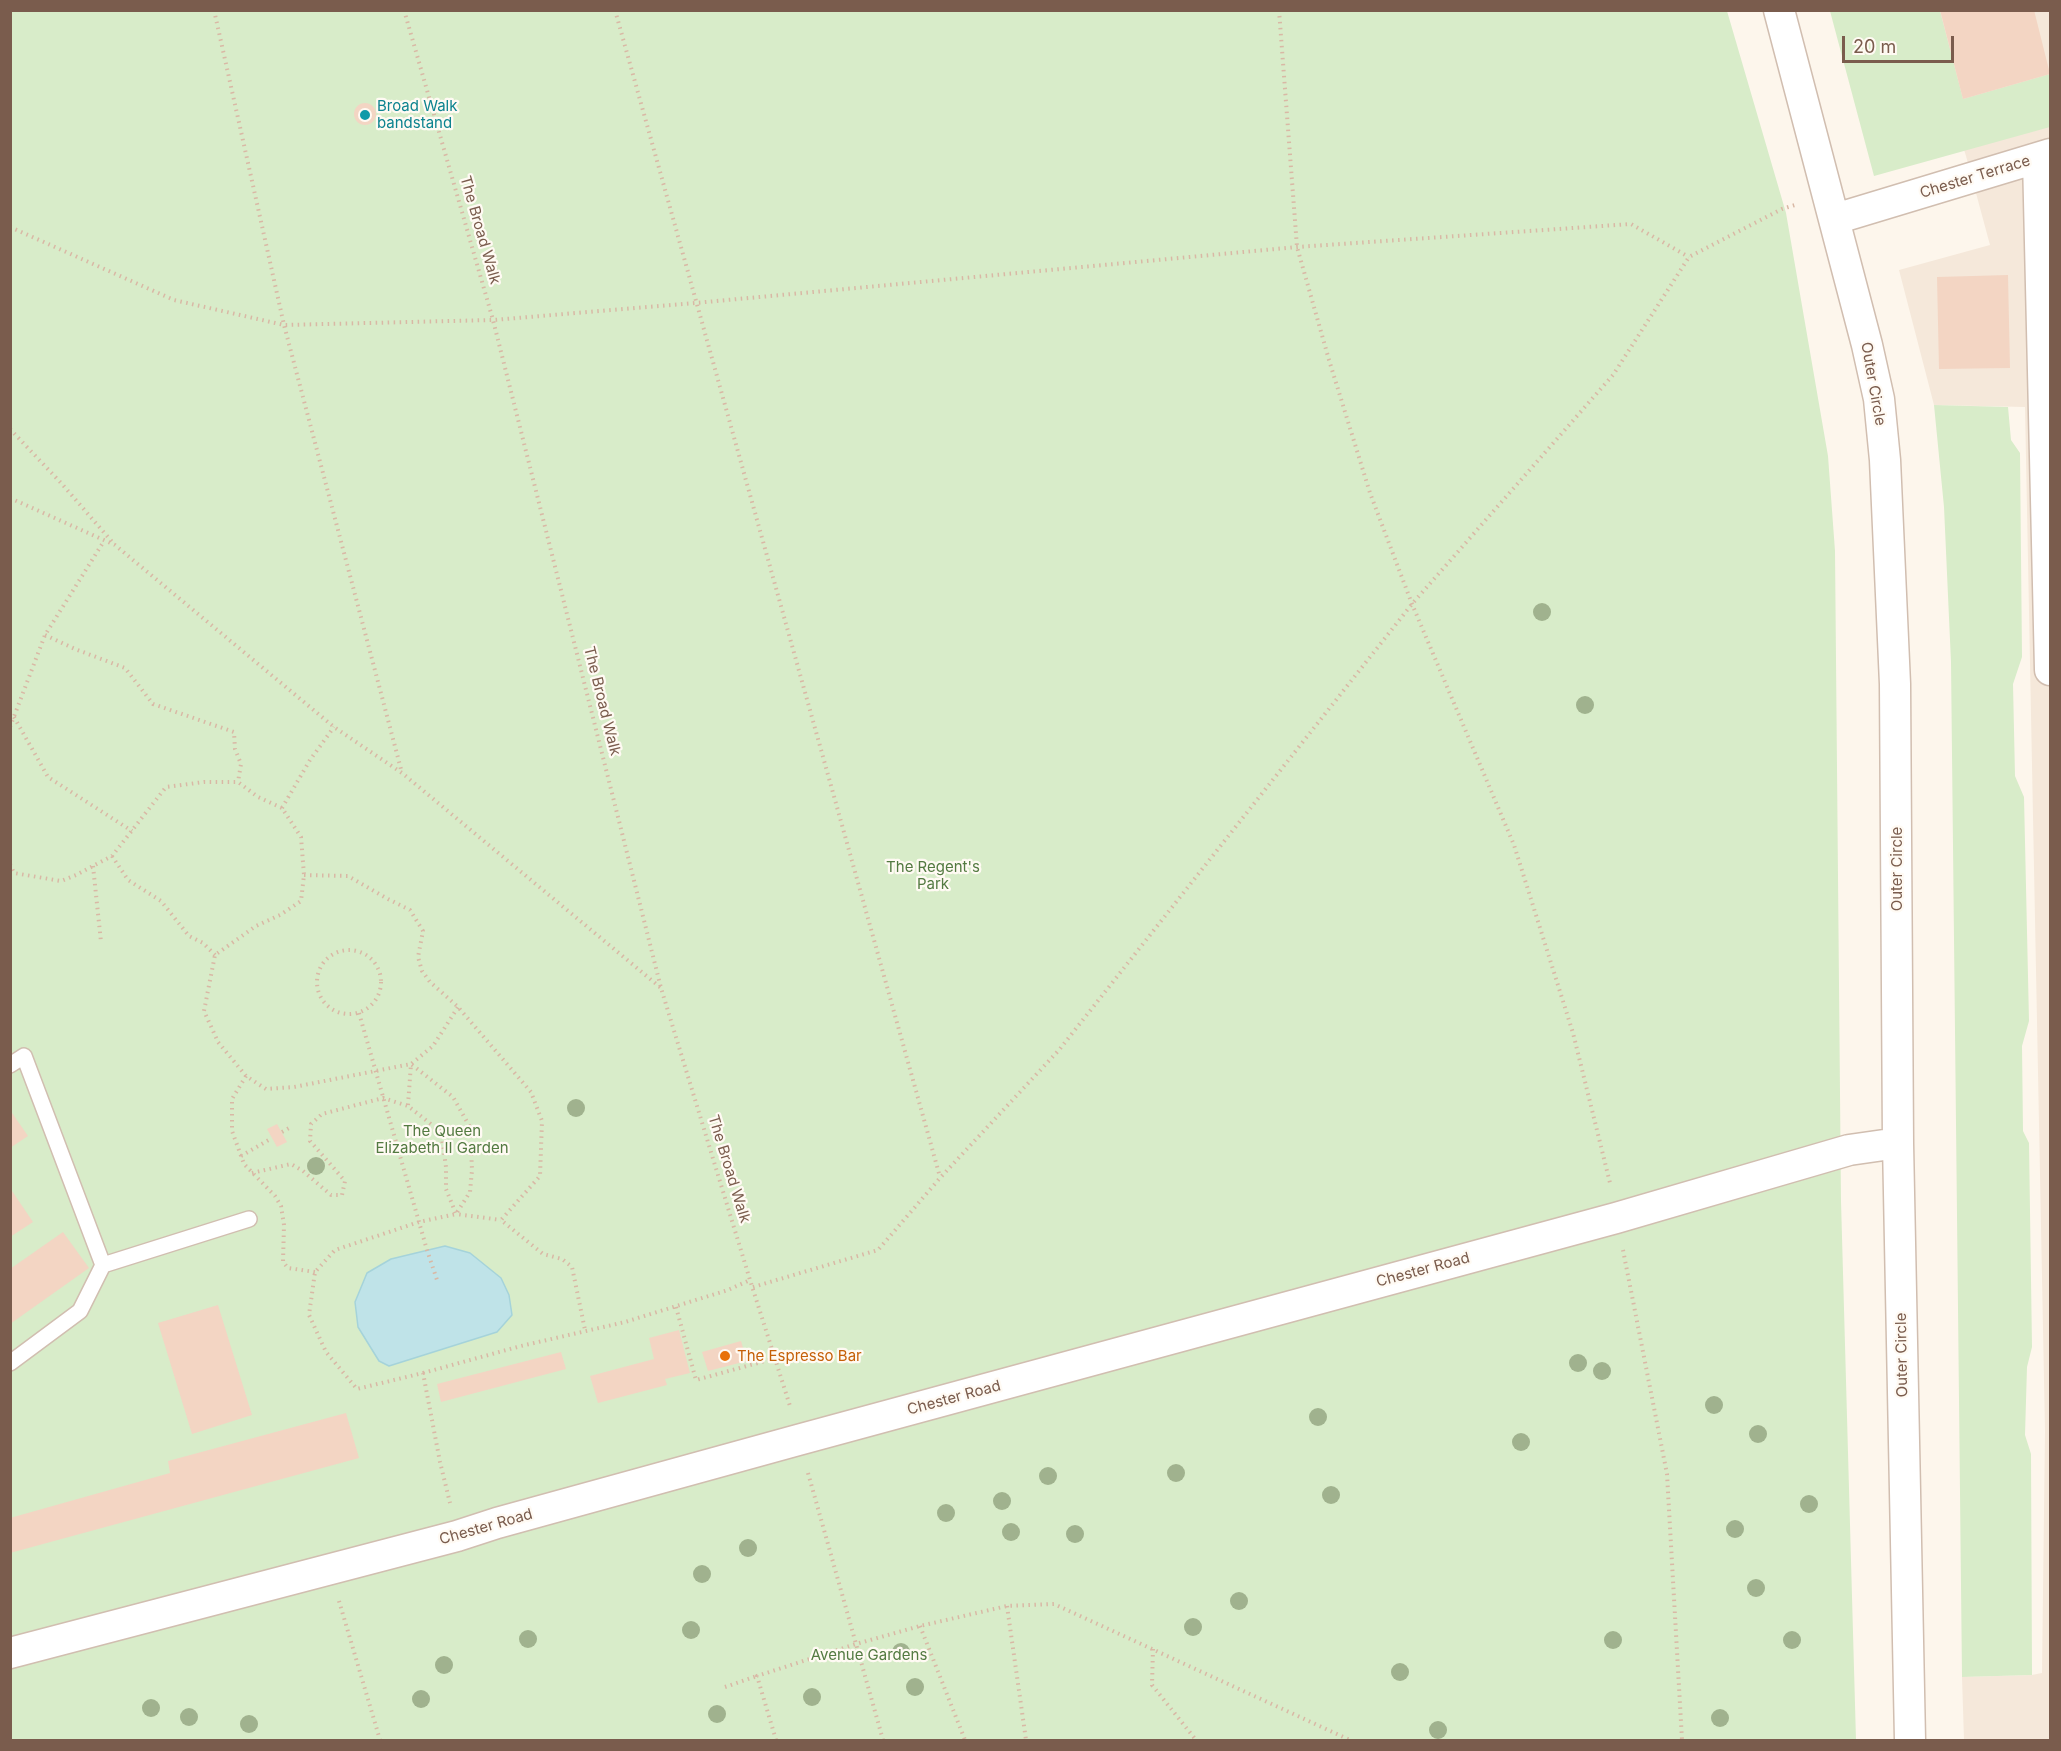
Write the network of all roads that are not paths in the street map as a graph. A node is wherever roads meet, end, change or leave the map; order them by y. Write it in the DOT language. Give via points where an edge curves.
graph roads {
  1 [pos="1779,10"];
  2 [pos="2044,156"];
  3 [pos="1831,206"];
  4 [pos="2050,670"];
  5 [pos="10,1065"];
  6 [pos="1898,1143"];
  7 [pos="249,1219"];
  8 [pos="103,1265"];
  9 [pos="10,1364"];
  10 [pos="10,1653"];
  11 [pos="1910,1740"];
  1 -- 3 [label="street, Outer Circle"];
  2 -- 3 [label="street, Chester Terrace"];
  2 -- 4 [label="street, Chester Terrace"];
  3 -- 6 [label="street, Outer Circle" via="1879,399 1885,471 1895,684"];
  5 -- 8 [label="lane" via="24,1056"];
  6 -- 10 [label="street, Chester Road" via="1857,1148 1616,1218 457,1536"];
  6 -- 11 [label="street, Outer Circle"];
  7 -- 8 [label="lane"];
  8 -- 9 [label="lane" via="80,1311"];
}
